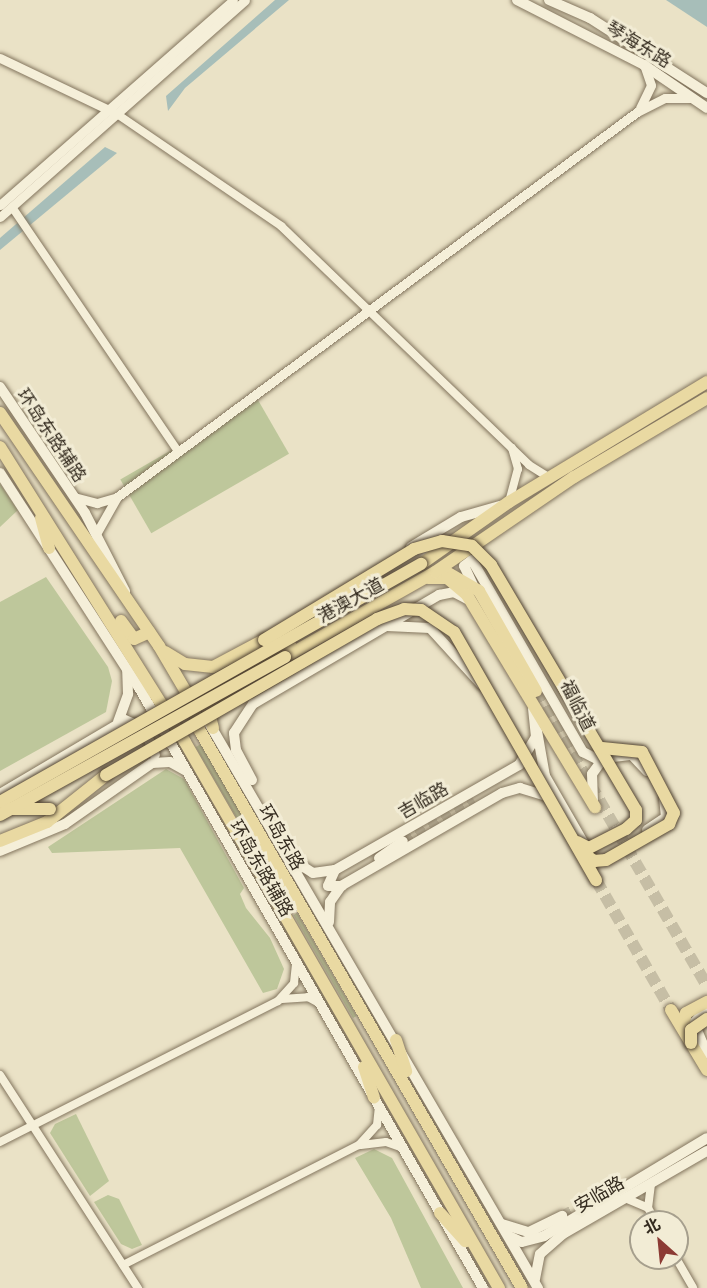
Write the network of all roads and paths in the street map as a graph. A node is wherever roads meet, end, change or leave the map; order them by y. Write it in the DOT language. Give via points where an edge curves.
graph roads {
  1 [pos="233,0"];
  2 [pos="245,0"];
  3 [pos="517,0"];
  4 [pos="549,0"];
  5 [pos="0,58"];
  6 [pos="644,65"];
  7 [pos="707,93"];
  8 [pos="692,98"];
  9 [pos="707,108"];
  10 [pos="107,109"];
  11 [pos="637,112"];
  12 [pos="117,114"];
  13 [pos="0,205"];
  14 [pos="12,207"];
  15 [pos="0,217"];
  16 [pos="372,309"];
  17 [pos="707,382"];
  18 [pos="0,387"];
  19 [pos="707,398"];
  20 [pos="0,413"];
  21 [pos="0,447"];
  22 [pos="511,447"];
  23 [pos="178,452"];
  24 [pos="0,473"];
  25 [pos="548,477"];
  26 [pos="563,484"];
  27 [pos="74,497"];
  28 [pos="117,497"];
  29 [pos="507,503"];
  30 [pos="37,506"];
  31 [pos="475,524"];
  32 [pos="488,533"];
  33 [pos="96,534"];
  34 [pos="49,548"];
  35 [pos="435,572"];
  36 [pos="87,582"];
  37 [pos="418,582"];
  38 [pos="473,585"];
  39 [pos="127,597"];
  40 [pos="476,610"];
  41 [pos="384,626"];
  42 [pos="150,632"];
  43 [pos="263,643"];
  44 [pos="159,646"];
  45 [pos="285,657"];
  46 [pos="217,665"];
  47 [pos="127,668"];
  48 [pos="277,690"];
  49 [pos="536,691"];
  50 [pos="490,694"];
  51 [pos="187,699"];
  52 [pos="532,706"];
  53 [pos="118,722"];
  54 [pos="213,728"];
  55 [pos="537,731"];
  56 [pos="602,753"];
  57 [pos="152,763"];
  58 [pos="189,773"];
  59 [pos="106,775"];
  60 [pos="497,777"];
  61 [pos="0,794"];
  62 [pos="502,794"];
  63 [pos="0,804"];
  64 [pos="562,806"];
  65 [pos="594,807"];
  66 [pos="0,815"];
  67 [pos="573,837"];
  68 [pos="278,838"];
  69 [pos="0,841"];
  70 [pos="403,841"];
  71 [pos="0,851"];
  72 [pos="582,852"];
  73 [pos="287,853"];
  74 [pos="335,870"];
  75 [pos="358,875"];
  76 [pos="596,880"];
  77 [pos="344,885"];
  78 [pos="332,931"];
  79 [pos="296,960"];
  80 [pos="278,1000"];
  81 [pos="707,1002"];
  82 [pos="321,1004"];
  83 [pos="707,1009"];
  84 [pos="671,1010"];
  85 [pos="707,1019"];
  86 [pos="683,1027"];
  87 [pos="350,1028"];
  88 [pos="396,1040"];
  89 [pos="691,1043"];
  90 [pos="707,1053"];
  91 [pos="707,1070"];
  92 [pos="0,1075"];
  93 [pos="376,1101"];
  94 [pos="421,1112"];
  95 [pos="33,1125"];
  96 [pos="707,1138"];
  97 [pos="0,1142"];
  98 [pos="359,1145"];
  99 [pos="403,1148"];
  100 [pos="707,1151"];
  101 [pos="651,1184"];
  102 [pos="625,1198"];
  103 [pos="648,1208"];
  104 [pos="440,1213"];
  105 [pos="562,1216"];
  106 [pos="502,1224"];
  107 [pos="509,1236"];
  108 [pos="123,1265"];
  109 [pos="683,1270"];
  110 [pos="491,1275"];
  111 [pos="519,1282"];
  112 [pos="535,1287"];
  113 [pos="138,1288"];
  114 [pos="483,1288"];
  115 [pos="499,1288"];
  116 [pos="693,1288"];
  1 -- 10 [label="street"];
  2 -- 12 [label="street"];
  3 -- 6 [label="main road, 琴海东路"];
  4 -- 7 [label="main road, 琴海东路" via="590,18"];
  5 -- 10 [label="street"];
  6 -- 8 [label="main road, 琴海东路"];
  6 -- 11 [label="street" via="651,85"];
  8 -- 9 [label="main road, 琴海东路"];
  8 -- 11 [label="street" via="664,98"];
  10 -- 12 [label="street"];
  10 -- 13 [label="street"];
  11 -- 16 [label="street"];
  12 -- 14 [label="street"];
  12 -- 16 [label="street" via="281,226"];
  14 -- 15 [label="street"];
  14 -- 23 [label="street"];
  16 -- 22 [label="street"];
  16 -- 23 [label="street"];
  17 -- 25 [label="main road, 港澳大道"];
  18 -- 27 [label="main road, 环岛东路辅路"];
  19 -- 26 [label="main road, 港澳大道"];
  20 -- 39 [label="main road, 环岛东路" via="80,537"];
  21 -- 30 [label="main road, 环岛东路"];
  22 -- 25 [label="street"];
  22 -- 29 [label="street" via="518,469"];
  23 -- 28 [label="street"];
  24 -- 34 [label="main road, 环岛东路辅路"];
  25 -- 26 [label="street"];
  25 -- 29 [label="main road, 港澳大道"];
  26 -- 32 [label="main road, 港澳大道"];
  27 -- 28 [label="street" via="97,503"];
  27 -- 33 [label="main road, 环岛东路辅路"];
  28 -- 33 [label="street"];
  29 -- 31 [label="main road, 港澳大道"];
  29 -- 46 [label="main road" via="461,517"];
  30 -- 34 [label="main road"];
  30 -- 36 [label="main road, 环岛东路"];
  31 -- 43 [label="main road"];
  31 -- 51 [label="main road, 港澳大道, bridge" via="421,564"];
  32 -- 35 [label="main road, 港澳大道"];
  32 -- 54 [label="main road" via="218,688 208,709"];
  33 -- 39 [label="main road, 环岛东路辅路"];
  34 -- 47 [label="main road, 环岛东路辅路"];
  35 -- 37 [label="main road, 港澳大道"];
  35 -- 38 [label="main road" via="458,575"];
  36 -- 42 [label="main road" via="134,639"];
  36 -- 87 [label="main road, 环岛东路"];
  37 -- 40 [label="main road, 福临道" via="436,576 456,582"];
  37 -- 45 [label="main road, 港澳大道"];
  38 -- 49 [label="main road, 福临道"];
  38 -- 56 [label="main road, 福临道" via="464,566 472,560 579,746 587,756"];
  39 -- 42 [label="main road, 环岛东路"];
  40 -- 41 [label="main road" via="462,595 446,592"];
  40 -- 52 [label="main road, 福临道"];
  41 -- 48 [label="main road"];
  41 -- 50 [label="main road" via="430,628"];
  42 -- 44 [label="main road, 环岛东路"];
  43 -- 46 [label="main road"];
  43 -- 48 [label="main road" via="259,664"];
  43 -- 56 [label="main road, bridge" via="414,549 442,541 465,543 491,565"];
  44 -- 46 [label="main road" via="179,662"];
  44 -- 51 [label="main road, 环岛东路"];
  45 -- 59 [label="main road, bridge" via="158,736"];
  45 -- 66 [label="main road, 港澳大道, bridge"];
  47 -- 53 [label="main road" via="128,694"];
  47 -- 58 [label="main road, 环岛东路辅路"];
  48 -- 68 [label="main road" via="243,714 234,742"];
  50 -- 59 [label="main road, bridge" via="454,632 421,610 404,609 360,627"];
  50 -- 67 [label="main road, bridge"];
  51 -- 54 [label="main road, 环岛东路辅路"];
  51 -- 63 [label="main road, bridge"];
  51 -- 94 [label="main road, 环岛东路" via="200,731"];
  52 -- 55 [label="main road"];
  52 -- 65 [label="main road, 福临道"];
  53 -- 57 [label="main road" via="135,720 144,728 155,751"];
  53 -- 61 [label="main road"];
  54 -- 68 [label="main road, 环岛东路辅路"];
  55 -- 60 [label="main road, 吉临路" via="525,760"];
  55 -- 64 [label="main road" via="540,764"];
  56 -- 64 [label="main road" via="632,755 640,760 665,801 666,817 594,855"];
  56 -- 65 [label="main road" via="592,774"];
  56 -- 67 [label="main road, bridge" via="637,815 626,830 596,846 584,848"];
  56 -- 72 [label="main road, bridge" via="642,752 675,813 669,824 606,860 594,861"];
  57 -- 58 [label="main road" via="170,762"];
  57 -- 71 [label="main road" via="64,824"];
  58 -- 79 [label="main road, 环岛东路辅路"];
  59 -- 63 [label="main road, bridge" via="50,809 20,812"];
  59 -- 69 [label="main road" via="47,822"];
  60 -- 62 [label="main road" via="514,777"];
  60 -- 74 [label="main road, 吉临路"];
  62 -- 64 [label="main road, 吉临路" via="528,789"];
  62 -- 75 [label="main road, 吉临路"];
  67 -- 72 [label="main road, bridge"];
  68 -- 73 [label="main road, 环岛东路辅路"];
  70 -- 75 [label="main road"];
  72 -- 76 [label="main road, bridge"];
  73 -- 74 [label="main road" via="313,873"];
  73 -- 78 [label="main road, 环岛东路辅路"];
  74 -- 77 [label="main road" via="328,886"];
  75 -- 77 [label="main road, 吉临路"];
  77 -- 78 [label="main road, 吉临路" via="328,909"];
  78 -- 88 [label="main road, 环岛东路辅路"];
  79 -- 80 [label="street" via="294,983"];
  79 -- 82 [label="main road, 环岛东路辅路"];
  80 -- 82 [label="street" via="301,997"];
  80 -- 95 [label="street"];
  81 -- 86 [label="main road" via="686,1013"];
  82 -- 93 [label="main road, 环岛东路辅路"];
  83 -- 90 [label="main road" via="694,1023"];
  84 -- 86 [label="main road"];
  85 -- 89 [label="main road, bridge" via="691,1030"];
  86 -- 89 [label="main road, bridge"];
  87 -- 93 [label="main road"];
  87 -- 110 [label="main road, 环岛东路"];
  88 -- 94 [label="main road"];
  88 -- 106 [label="main road, 环岛东路辅路"];
  89 -- 91 [label="main road"];
  92 -- 95 [label="street"];
  93 -- 98 [label="street" via="377,1125"];
  93 -- 99 [label="main road, 环岛东路辅路"];
  94 -- 111 [label="main road, 环岛东路"];
  95 -- 97 [label="street"];
  95 -- 108 [label="street"];
  96 -- 107 [label="main road, 安临路" via="544,1236 522,1242"];
  98 -- 99 [label="street" via="386,1142"];
  98 -- 108 [label="street"];
  99 -- 104 [label="main road, 环岛东路辅路"];
  100 -- 101 [label="main road, 安临路"];
  101 -- 102 [label="main road, 安临路"];
  101 -- 103 [label="street"];
  102 -- 103 [label="street"];
  102 -- 112 [label="main road, 安临路" via="546,1247 533,1270"];
  104 -- 110 [label="main road"];
  104 -- 114 [label="main road, 环岛东路辅路"];
  105 -- 106 [label="main road" via="529,1232"];
  106 -- 107 [label="main road, 环岛东路辅路"];
  107 -- 112 [label="main road, 环岛东路辅路"];
  108 -- 113 [label="street"];
  109 -- 116 [label="street"];
  110 -- 115 [label="main road, 环岛东路"];
  111 -- 112 [label="main road"];
}
